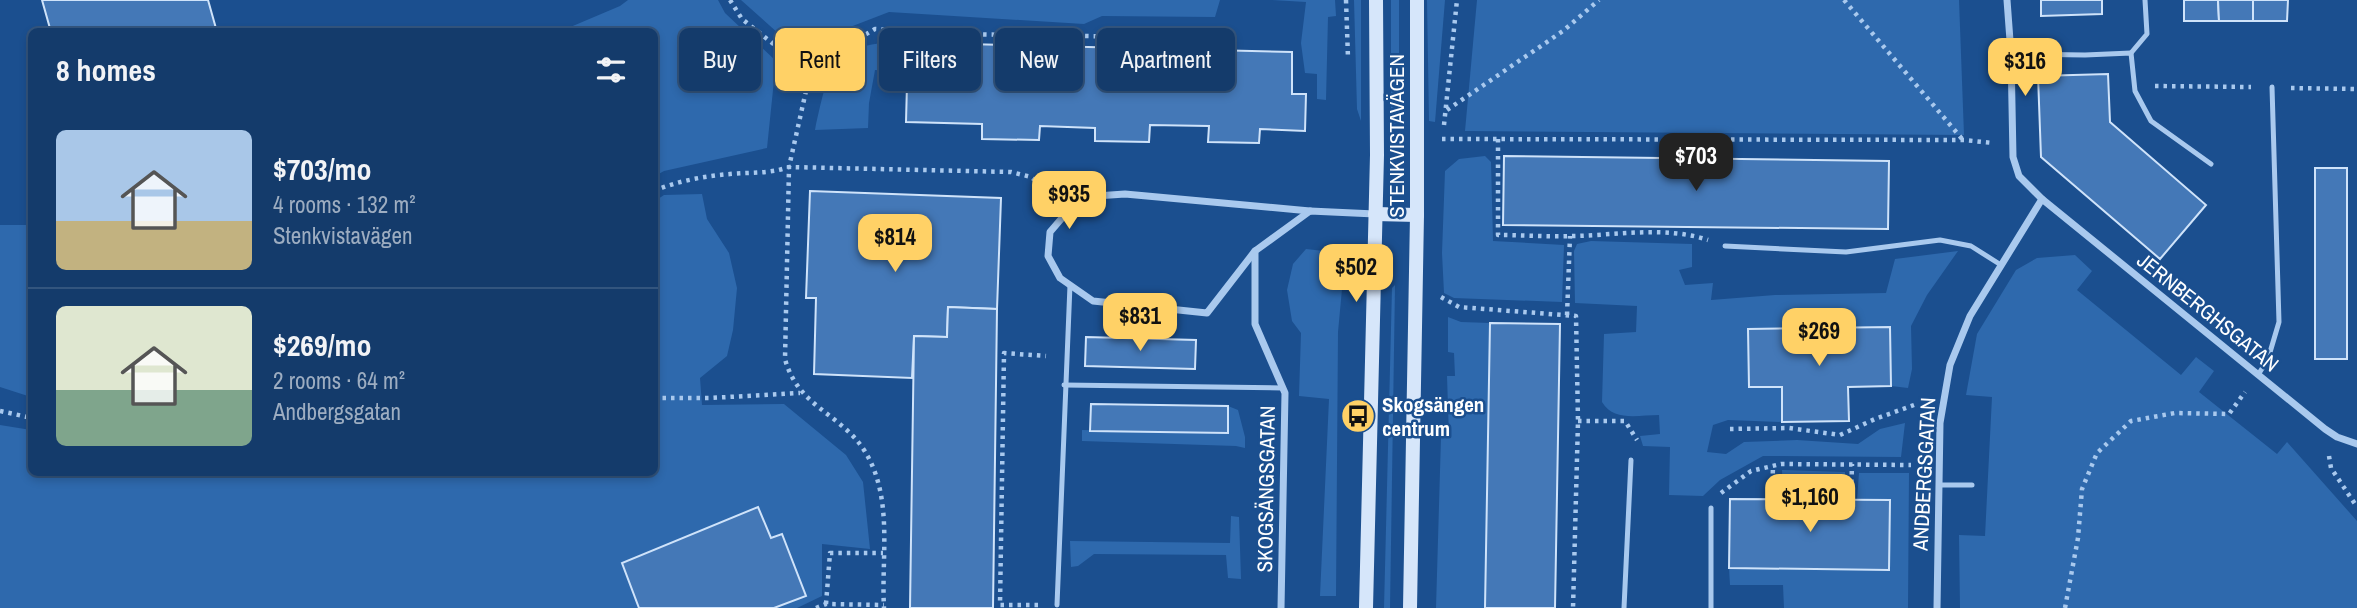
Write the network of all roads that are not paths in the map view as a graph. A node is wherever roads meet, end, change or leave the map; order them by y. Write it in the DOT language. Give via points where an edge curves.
graph roads {
  1 [pos="1376,0"];
  2 [pos="1417,0"];
  3 [pos="2007,0"];
  4 [pos="2145,0"];
  5 [pos="2131,53"];
  6 [pos="2011,54"];
  7 [pos="2272,87"];
  8 [pos="2211,164"];
  9 [pos="2042,199"];
  10 [pos="1310,211"];
  11 [pos="1376,214"];
  12 [pos="1417,215"];
  13 [pos="1725,246"];
  14 [pos="1255,251"];
  15 [pos="2001,265"];
  16 [pos="1070,285"];
  17 [pos="2258,375"];
  18 [pos="1064,385"];
  19 [pos="1283,388"];
  20 [pos="2357,444"];
  21 [pos="1630,460"];
  22 [pos="1939,485"];
  23 [pos="1972,485"];
  24 [pos="1711,508"];
  25 [pos="1057,605"];
  26 [pos="1281,608"];
  27 [pos="1366,608"];
  28 [pos="1410,608"];
  29 [pos="1624,608"];
  30 [pos="1711,608"];
  31 [pos="1937,608"];
  1 -- 11 [label="main road, STENKVISTAVÄGEN"];
  2 -- 12 [label="main road, STENKVISTAVÄGEN"];
  3 -- 6 [label="street, JERNBERGHSGATAN"];
  4 -- 5 [label="lane" via="2147,34"];
  5 -- 6 [label="lane"];
  5 -- 8 [label="lane" via="2135,91 2151,121"];
  6 -- 9 [label="street, JERNBERGHSGATAN" via="2018,176"];
  7 -- 17 [label="lane" via="2279,322"];
  9 -- 15 [label="street, ANDBERGSGATAN"];
  9 -- 17 [label="street, JERNBERGHSGATAN"];
  10 -- 11 [label="street"];
  10 -- 14 [label="street"];
  10 -- 16 [label="street" via="1096,195 1068,211 1050,232 1048,256 1060,278"];
  11 -- 12 [label="main road"];
  11 -- 27 [label="main road, STENKVISTAVÄGEN"];
  12 -- 28 [label="main road, STENKVISTAVÄGEN"];
  13 -- 15 [label="lane" via="1846,252 1940,240 1970,246"];
  14 -- 16 [label="street" via="1207,313 1093,301"];
  14 -- 19 [label="street, SKOGSÄNGSGATAN" via="1255,324"];
  15 -- 22 [label="street, ANDBERGSGATAN" via="1970,316 1950,365 1940,423"];
  16 -- 18 [label="lane"];
  17 -- 20 [label="street, JERNBERGHSGATAN" via="2325,429"];
  18 -- 19 [label="lane"];
  18 -- 25 [label="lane"];
  19 -- 26 [label="street, SKOGSÄNGSGATAN"];
  21 -- 29 [label="lane"];
  22 -- 23 [label="lane"];
  22 -- 31 [label="street, ANDBERGSGATAN"];
  24 -- 30 [label="lane"];
}
